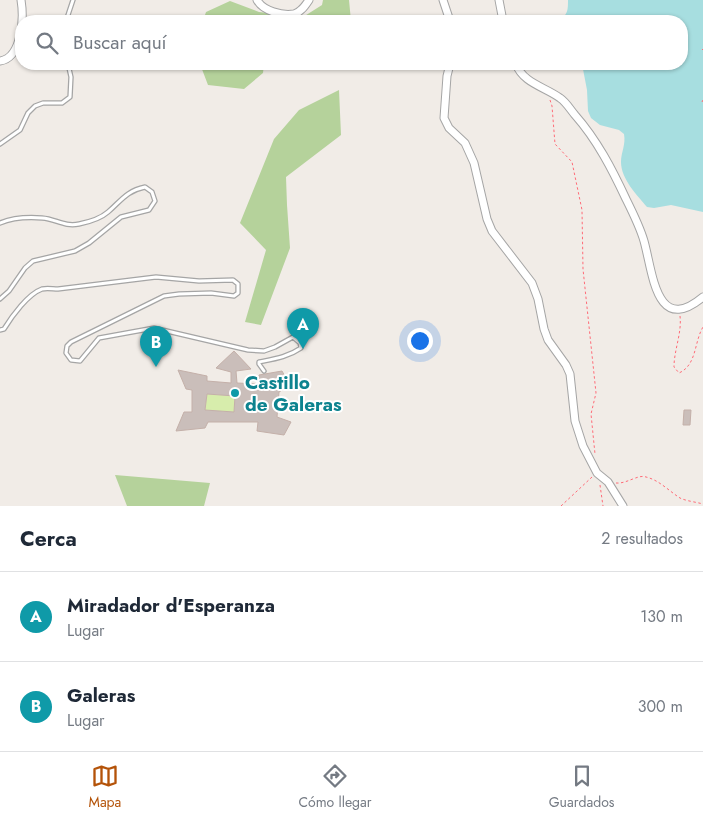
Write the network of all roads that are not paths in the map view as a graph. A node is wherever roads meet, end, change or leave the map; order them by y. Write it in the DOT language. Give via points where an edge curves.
graph roads {
  1 [pos="22,0"];
  2 [pos="73,0"];
  3 [pos="257,0"];
  4 [pos="309,0"];
  5 [pos="443,0"];
  6 [pos="499,0"];
  7 [pos="22,15"];
  8 [pos="68,15"];
  9 [pos="448,15"];
  10 [pos="502,15"];
  11 [pos="15,51"];
  12 [pos="0,61"];
  13 [pos="70,70"];
  14 [pos="448,70"];
  15 [pos="518,70"];
  16 [pos="0,144"];
  17 [pos="0,223"];
  18 [pos="703,297"];
  19 [pos="0,299"];
  20 [pos="0,330"];
  21 [pos="264,371"];
  22 [pos="623,506"];
  1 -- 7 [label="street"];
  2 -- 8 [label="lane"];
  3 -- 4 [label="street" via="267,10 285,14 302,10"];
  5 -- 9 [label="street"];
  6 -- 10 [label="street"];
  11 -- 12 [label="street"];
  13 -- 16 [label="lane" via="70,97 62,103 35,106 20,130"];
  14 -- 22 [label="street" via="444,118 449,128 465,143 474,163 492,231 532,282 548,340 570,374 575,420 584,446 597,473 608,482"];
  15 -- 18 [label="street" via="561,98 598,144 643,239 661,300 668,307 680,310"];
  17 -- 19 [label="lane" via="23,218 43,218 63,225 91,221 106,214 134,189 145,187 152,192 155,201 149,210 121,217 75,251 33,261"];
  20 -- 21 [label="lane" via="35,292 44,288 156,277 233,280 238,284 238,293 234,296 211,293 164,296 71,342 66,353 71,360 80,361 99,338 154,328 248,350 264,351 293,338 300,343 301,348 296,352 259,362"];
}
